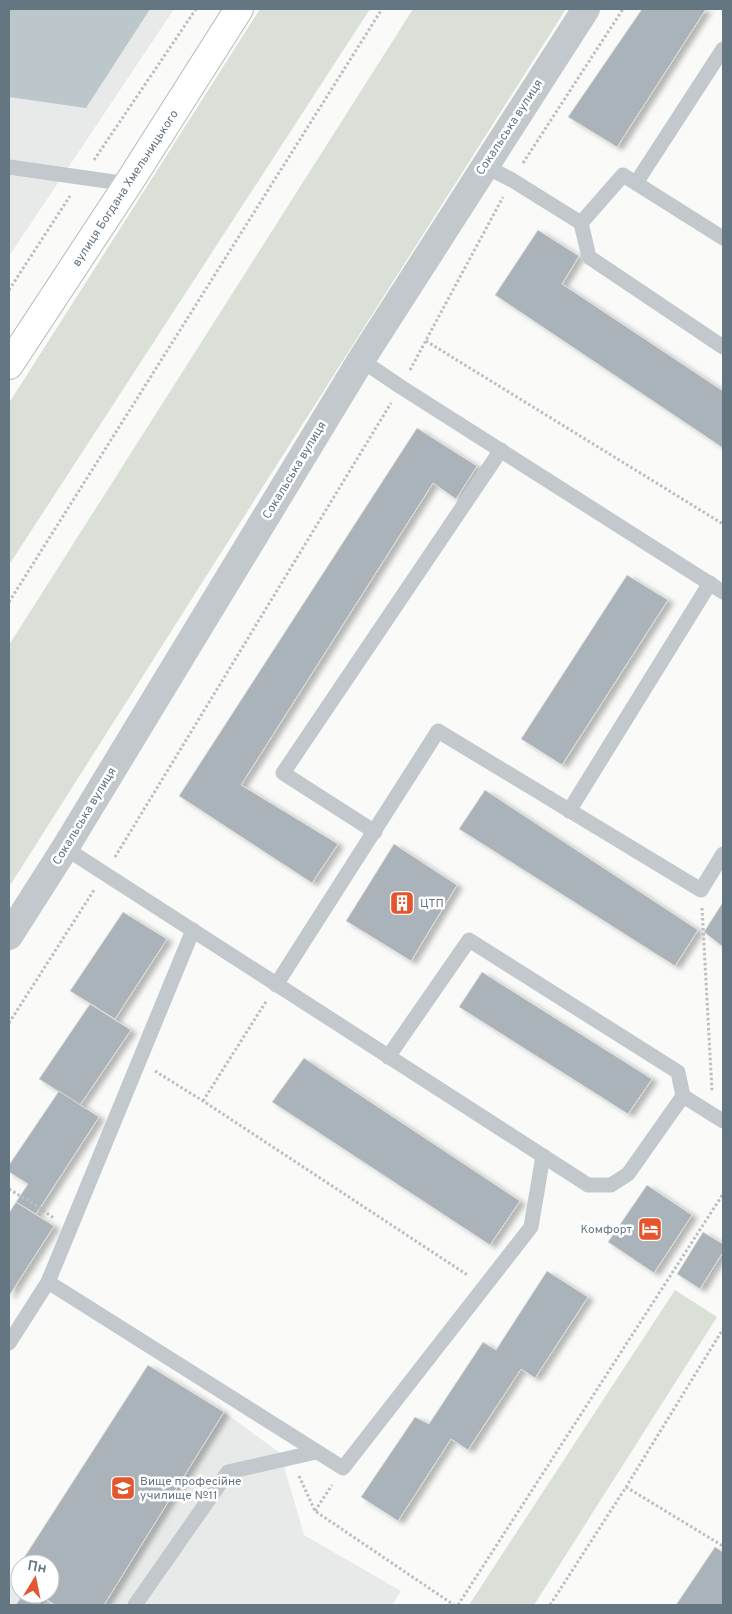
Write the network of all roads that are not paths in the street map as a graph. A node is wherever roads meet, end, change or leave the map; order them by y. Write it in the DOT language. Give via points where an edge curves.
graph roads {
  1 [pos="239,9"];
  2 [pos="586,9"];
  3 [pos="723,49"];
  4 [pos="484,166"];
  5 [pos="9,167"];
  6 [pos="636,183"];
  7 [pos="128,184"];
  8 [pos="581,223"];
  9 [pos="723,238"];
  10 [pos="723,347"];
  11 [pos="360,360"];
  12 [pos="9,365"];
  13 [pos="501,450"];
  14 [pos="710,583"];
  15 [pos="723,592"];
  16 [pos="570,811"];
  17 [pos="374,832"];
  18 [pos="65,848"];
  19 [pos="723,854"];
  20 [pos="193,930"];
  21 [pos="9,936"];
  22 [pos="276,985"];
  23 [pos="388,1057"];
  24 [pos="682,1096"];
  25 [pos="718,1118"];
  26 [pos="543,1156"];
  27 [pos="48,1282"];
  28 [pos="9,1344"];
  29 [pos="316,1452"];
  30 [pos="135,1605"];
  1 -- 7 [label="street, вулиця Богдана Хмельницького"];
  2 -- 4 [label="street, Сокальська вулиця"];
  3 -- 6 [label="lane"];
  4 -- 8 [label="lane"];
  4 -- 11 [label="street, Сокальська вулиця"];
  5 -- 7 [label="lane"];
  6 -- 8 [label="lane" via="623,175"];
  6 -- 9 [label="lane"];
  7 -- 12 [label="street, вулиця Богдана Хмельницького"];
  8 -- 10 [label="lane" via="589,257"];
  11 -- 13 [label="lane"];
  11 -- 18 [label="street, Сокальська вулиця"];
  13 -- 14 [label="lane"];
  13 -- 17 [label="lane" via="284,773"];
  14 -- 15 [label="lane"];
  14 -- 16 [label="lane"];
  16 -- 17 [label="lane" via="438,731"];
  16 -- 19 [label="lane" via="701,890"];
  17 -- 22 [label="lane"];
  18 -- 20 [label="lane"];
  18 -- 21 [label="street, Сокальська вулиця"];
  20 -- 22 [label="lane"];
  20 -- 27 [label="lane"];
  22 -- 23 [label="lane"];
  23 -- 24 [label="lane" via="468,940 678,1072"];
  23 -- 26 [label="lane"];
  24 -- 25 [label="lane"];
  24 -- 26 [label="lane" via="628,1174 611,1186 588,1185"];
  26 -- 29 [label="lane" via="531,1227 343,1468"];
  27 -- 28 [label="lane"];
  27 -- 29 [label="lane"];
  29 -- 30 [label="lane" via="228,1472"];
}
